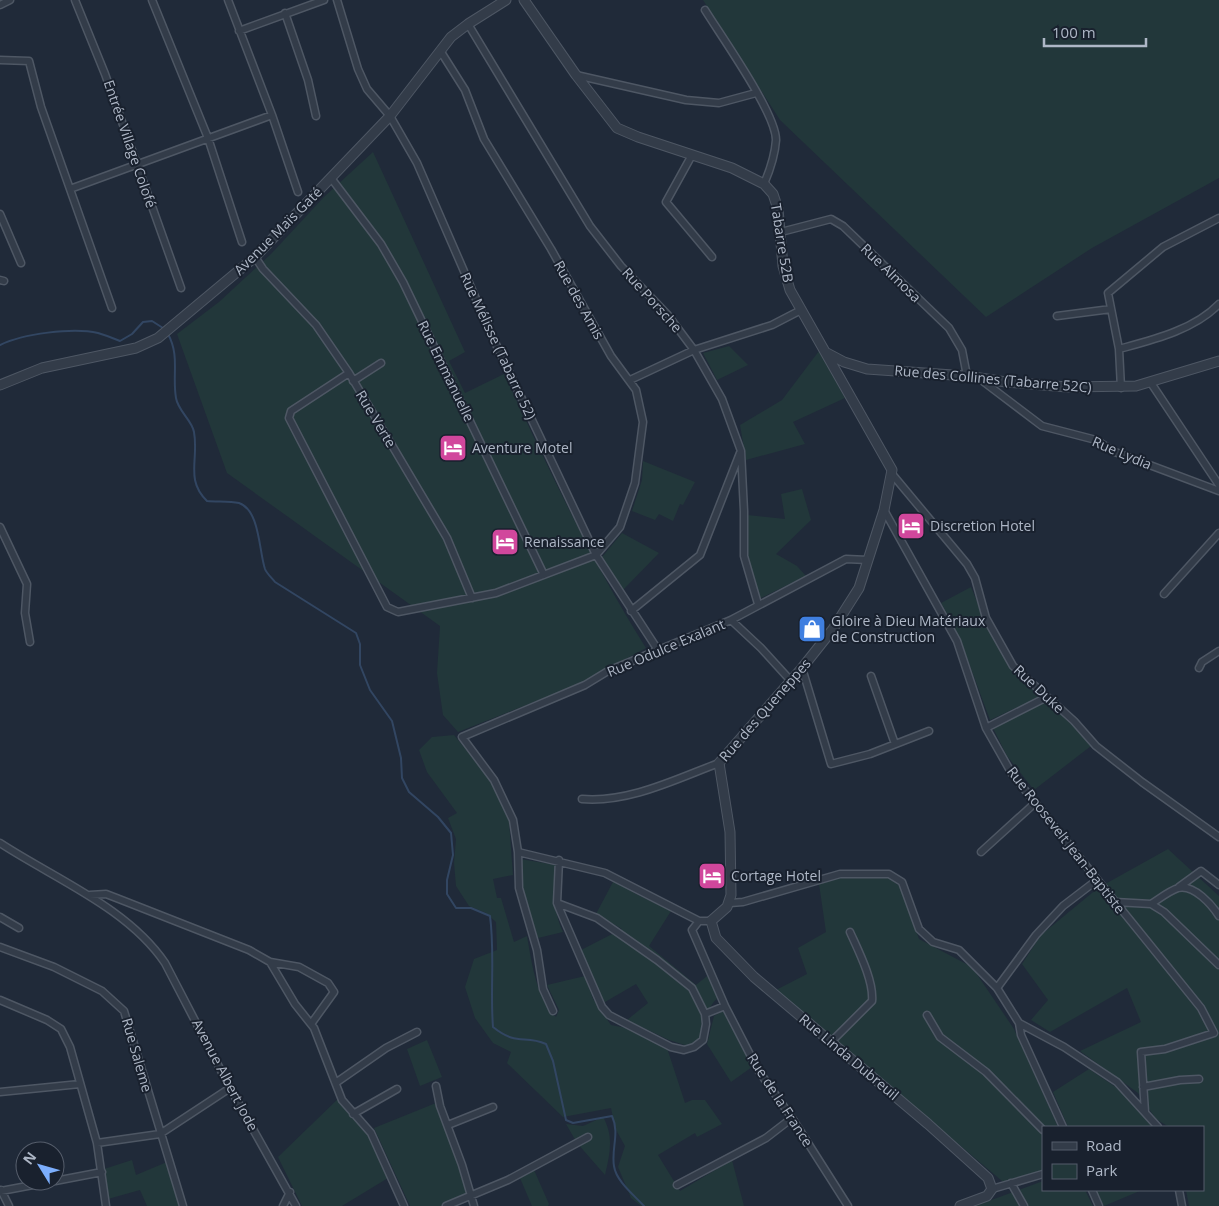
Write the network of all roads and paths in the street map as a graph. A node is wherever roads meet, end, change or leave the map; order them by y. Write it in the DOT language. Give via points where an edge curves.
graph roads {
  1 [pos="10,0"];
  2 [pos="75,0"];
  3 [pos="152,0"];
  4 [pos="228,0"];
  5 [pos="324,0"];
  6 [pos="337,0"];
  7 [pos="506,0"];
  8 [pos="524,0"];
  9 [pos="0,5"];
  10 [pos="705,10"];
  11 [pos="285,13"];
  12 [pos="468,24"];
  13 [pos="239,31"];
  14 [pos="441,52"];
  15 [pos="0,60"];
  16 [pos="576,75"];
  17 [pos="756,93"];
  18 [pos="272,115"];
  19 [pos="316,116"];
  20 [pos="390,116"];
  21 [pos="208,138"];
  22 [pos="692,155"];
  23 [pos="137,166"];
  24 [pos="331,178"];
  25 [pos="764,184"];
  26 [pos="70,189"];
  27 [pos="298,192"];
  28 [pos="0,214"];
  29 [pos="1219,218"];
  30 [pos="3,231"];
  31 [pos="781,232"];
  32 [pos="242,242"];
  33 [pos="255,257"];
  34 [pos="712,257"];
  35 [pos="21,263"];
  36 [pos="181,288"];
  37 [pos="1219,304"];
  38 [pos="112,308"];
  39 [pos="1111,309"];
  40 [pos="801,310"];
  41 [pos="1057,316"];
  42 [pos="1119,349"];
  43 [pos="694,350"];
  44 [pos="827,353"];
  45 [pos="1219,361"];
  46 [pos="381,363"];
  47 [pos="348,373"];
  48 [pos="967,376"];
  49 [pos="979,378"];
  50 [pos="630,380"];
  51 [pos="353,381"];
  52 [pos="1151,383"];
  53 [pos="0,385"];
  54 [pos="1122,388"];
  55 [pos="741,451"];
  56 [pos="892,474"];
  57 [pos="1219,485"];
  58 [pos="1219,490"];
  59 [pos="884,510"];
  60 [pos="0,527"];
  61 [pos="894,528"];
  62 [pos="1219,533"];
  63 [pos="876,534"];
  64 [pos="596,555"];
  65 [pos="868,560"];
  66 [pos="544,575"];
  67 [pos="1164,594"];
  68 [pos="472,598"];
  69 [pos="758,604"];
  70 [pos="630,611"];
  71 [pos="731,620"];
  72 [pos="30,642"];
  73 [pos="658,650"];
  74 [pos="1219,651"];
  75 [pos="802,668"];
  76 [pos="1199,668"];
  77 [pos="871,676"];
  78 [pos="791,681"];
  79 [pos="1047,697"];
  80 [pos="986,728"];
  81 [pos="929,731"];
  82 [pos="896,744"];
  83 [pos="719,763"];
  84 [pos="582,800"];
  85 [pos="1035,803"];
  86 [pos="1219,837"];
  87 [pos="0,843"];
  88 [pos="518,852"];
  89 [pos="981,852"];
  90 [pos="559,860"];
  91 [pos="1097,880"];
  92 [pos="1219,885"];
  93 [pos="1179,887"];
  94 [pos="90,896"];
  95 [pos="1115,902"];
  96 [pos="557,903"];
  97 [pos="730,903"];
  98 [pos="1151,904"];
  99 [pos="1219,916"];
  100 [pos="0,917"];
  101 [pos="711,921"];
  102 [pos="699,922"];
  103 [pos="19,928"];
  104 [pos="850,932"];
  105 [pos="0,947"];
  106 [pos="270,962"];
  107 [pos="1219,965"];
  108 [pos="997,988"];
  109 [pos="0,1000"];
  110 [pos="726,1006"];
  111 [pos="553,1011"];
  112 [pos="705,1014"];
  113 [pos="927,1015"];
  114 [pos="1019,1023"];
  115 [pos="311,1024"];
  116 [pos="416,1032"];
  117 [pos="831,1042"];
  118 [pos="1198,1080"];
  119 [pos="337,1082"];
  120 [pos="80,1084"];
  121 [pos="436,1086"];
  122 [pos="1143,1087"];
  123 [pos="230,1088"];
  124 [pos="397,1089"];
  125 [pos="0,1092"];
  126 [pos="493,1107"];
  127 [pos="1145,1112"];
  128 [pos="353,1114"];
  129 [pos="792,1118"];
  130 [pos="448,1125"];
  131 [pos="1063,1126"];
  132 [pos="1157,1126"];
  133 [pos="1042,1129"];
  134 [pos="160,1134"];
  135 [pos="588,1137"];
  136 [pos="97,1143"];
  137 [pos="102,1172"];
  138 [pos="1042,1174"];
  139 [pos="65,1179"];
  140 [pos="1011,1183"];
  141 [pos="677,1185"];
  142 [pos="15,1188"];
  143 [pos="992,1189"];
  144 [pos="1,1190"];
  145 [pos="1092,1191"];
  146 [pos="1179,1191"];
  147 [pos="290,1192"];
  148 [pos="471,1196"];
  149 [pos="9,1206"];
  150 [pos="106,1206"];
  151 [pos="183,1206"];
  152 [pos="283,1206"];
  153 [pos="296,1206"];
  154 [pos="404,1206"];
  155 [pos="446,1206"];
  156 [pos="474,1206"];
  157 [pos="848,1206"];
  158 [pos="960,1206"];
  159 [pos="1024,1206"];
  160 [pos="1099,1206"];
  161 [pos="1182,1206"];
  1 -- 9 [label="street"];
  2 -- 23 [label="street, Entrée Village Colofé"];
  3 -- 21 [label="street"];
  4 -- 13 [label="street"];
  5 -- 11 [label="street"];
  6 -- 20 [label="street, Rue Mélisse (Tabarre 52)" via="367,89"];
  7 -- 12 [label="street, Avenue Maïs Gaté"];
  8 -- 16 [label="street"];
  10 -- 17 [label="street"];
  11 -- 13 [label="street"];
  11 -- 19 [label="street" via="308,80"];
  12 -- 14 [label="street, Avenue Maïs Gaté" via="451,37"];
  12 -- 43 [label="street, Rue Porsche" via="590,226"];
  13 -- 18 [label="street"];
  14 -- 20 [label="street, Avenue Maïs Gaté"];
  14 -- 50 [label="street, Rue des Amis" via="465,90 484,139 611,356"];
  15 -- 26 [label="street" via="29,61 41,107"];
  16 -- 17 [label="street" via="686,100 719,102"];
  16 -- 22 [label="street" via="617,128"];
  17 -- 25 [label="street" via="771,117 776,139 772,164"];
  18 -- 21 [label="street"];
  18 -- 27 [label="street"];
  20 -- 24 [label="street, Avenue Maïs Gaté"];
  20 -- 64 [label="street, Rue Mélisse (Tabarre 52)" via="417,163 493,338"];
  21 -- 23 [label="street"];
  21 -- 32 [label="street"];
  22 -- 25 [label="street" via="732,168"];
  22 -- 34 [label="street" via="666,202"];
  23 -- 26 [label="street"];
  23 -- 36 [label="street, Entrée Village Colofé"];
  24 -- 33 [label="street, Avenue Maïs Gaté"];
  24 -- 66 [label="street, Rue Emmanuelle" via="381,244 403,282"];
  25 -- 31 [label="street, Tabarre 52B" via="773,194 778,208"];
  26 -- 38 [label="street"];
  28 -- 30 [label="street"];
  29 -- 39 [label="street" via="1163,247 1108,293"];
  30 -- 35 [label="street"];
  31 -- 40 [label="street, Tabarre 52B" via="783,266 790,290"];
  31 -- 48 [label="street, Rue Almosa" via="832,219 843,226 949,328 962,350"];
  33 -- 47 [label="street, Rue Verte" via="316,326"];
  33 -- 53 [label="street, Avenue Maïs Gaté" via="167,331 136,348 42,368"];
  37 -- 42 [label="street" via="1210,313 1161,338"];
  39 -- 41 [label="street"];
  39 -- 42 [label="street"];
  40 -- 43 [label="street" via="772,325"];
  40 -- 44 [label="street, Tabarre 52B"];
  42 -- 54 [label="street"];
  43 -- 50 [label="street"];
  43 -- 55 [label="street, Rue Porsche" via="722,399"];
  44 -- 48 [label="street, Rue des Collines (Tabarre 52C)" via="867,369"];
  44 -- 56 [label="street, Tabarre 52B"];
  45 -- 52 [label="street, Rue des Collines (Tabarre 52C)"];
  46 -- 51 [label="street"];
  47 -- 51 [label="street, Rue Verte"];
  47 -- 68 [label="street" via="291,411 289,418 383,603 398,612"];
  48 -- 49 [label="street, Rue des Collines (Tabarre 52C)"];
  49 -- 54 [label="street, Rue des Collines (Tabarre 52C)" via="1067,387"];
  49 -- 58 [label="street, Rue Lydia" via="1042,426 1096,440 1115,452"];
  50 -- 64 [label="street, Rue des Amis" via="636,390 644,422 635,483 620,527"];
  51 -- 68 [label="street, Rue Verte" via="447,538"];
  52 -- 54 [label="street, Rue des Collines (Tabarre 52C)"];
  52 -- 57 [label="street"];
  55 -- 69 [label="street, Rue Porsche" via="744,556"];
  55 -- 70 [label="street" via="700,555"];
  56 -- 59 [label="street, Rue des Queneppes"];
  56 -- 79 [label="street, Rue Duke" via="967,564 975,578 986,618 1013,666"];
  59 -- 61 [label="street, Rue Roosevelt Jean-Baptiste"];
  59 -- 63 [label="street, Rue des Queneppes"];
  60 -- 72 [label="street" via="27,584 25,613"];
  61 -- 63 [label="street" via="884,528"];
  61 -- 80 [label="street, Rue Roosevelt Jean-Baptiste" via="957,641"];
  62 -- 67 [label="street"];
  63 -- 65 [label="street, Rue des Queneppes"];
  64 -- 66 [label="street"];
  64 -- 70 [label="street, Rue Mélisse (Tabarre 52)"];
  65 -- 69 [label="street, Rue Odulce Exalant" via="846,559"];
  65 -- 75 [label="street, Rue des Queneppes" via="859,588"];
  66 -- 68 [label="street" via="496,593"];
  69 -- 71 [label="street, Rue Odulce Exalant"];
  70 -- 73 [label="street, Rue Mélisse (Tabarre 52)"];
  71 -- 73 [label="street, Rue Odulce Exalant"];
  71 -- 78 [label="street"];
  73 -- 88 [label="street, Rue Odulce Exalant" via="608,671 585,686 462,737 494,780 513,820"];
  74 -- 76 [label="street" via="1202,662"];
  75 -- 78 [label="street, Rue des Queneppes"];
  75 -- 82 [label="street" via="831,764"];
  77 -- 82 [label="street"];
  78 -- 83 [label="street, Rue des Queneppes"];
  79 -- 80 [label="street"];
  79 -- 86 [label="street, Rue Duke" via="1096,746"];
  80 -- 85 [label="street, Rue Roosevelt Jean-Baptiste" via="1012,774"];
  81 -- 82 [label="street"];
  83 -- 84 [label="street, Rue des Queneppes" via="630,794 600,801"];
  83 -- 97 [label="street" via="730,832"];
  85 -- 89 [label="street"];
  85 -- 91 [label="street, Rue Roosevelt Jean-Baptiste"];
  87 -- 94 [label="street"];
  88 -- 90 [label="street"];
  88 -- 111 [label="street" via="519,888 537,950 543,989"];
  90 -- 96 [label="street"];
  90 -- 102 [label="street" via="612,876"];
  91 -- 95 [label="street, Rue Roosevelt Jean-Baptiste"];
  91 -- 108 [label="street" via="1063,906 1036,935"];
  92 -- 93 [label="street" via="1201,871"];
  93 -- 98 [label="street"];
  93 -- 99 [label="street" via="1198,893"];
  94 -- 106 [label="street" via="106,894 241,947"];
  94 -- 123 [label="street, Avenue Albert Jode" via="153,944"];
  95 -- 98 [label="street"];
  95 -- 122 [label="street, Rue Roosevelt Jean-Baptiste" via="1201,1008 1214,1033 1165,1049 1141,1052"];
  96 -- 112 [label="street" via="597,918 657,960 692,988"];
  96 -- 112 [label="street" via="602,1006 609,1015 671,1047 684,1050 694,1048 703,1040"];
  97 -- 101 [label="street"];
  97 -- 108 [label="street" via="840,874 889,874 902,882 919,929 932,942 959,950"];
  98 -- 107 [label="street" via="1164,912"];
  100 -- 103 [label="street"];
  101 -- 102 [label="street"];
  101 -- 117 [label="street, Rue Linda Dubreuil" via="716,938 754,977"];
  102 -- 110 [label="street, Rue de la France" via="692,930"];
  104 -- 117 [label="street" via="873,995 872,1001"];
  105 -- 134 [label="street, Rue Saleme" via="54,967 102,991 124,1011"];
  106 -- 115 [label="street"];
  106 -- 115 [label="street" via="298,967 333,989 330,999"];
  108 -- 114 [label="street"];
  109 -- 120 [label="street" via="61,1029 70,1047"];
  110 -- 112 [label="street"];
  110 -- 129 [label="street, Rue de la France" via="758,1070"];
  113 -- 133 [label="street" via="940,1037 986,1072"];
  114 -- 127 [label="street" via="1064,1047 1117,1082"];
  114 -- 131 [label="street" via="1021,1035"];
  115 -- 119 [label="street"];
  116 -- 119 [label="street" via="386,1048"];
  117 -- 143 [label="street, Rue Linda Dubreuil" via="965,1156 988,1178"];
  118 -- 122 [label="street"];
  119 -- 128 [label="street" via="342,1100"];
  120 -- 125 [label="street"];
  120 -- 136 [label="street"];
  121 -- 130 [label="street"];
  122 -- 127 [label="street, Rue Roosevelt Jean-Baptiste"];
  123 -- 134 [label="street"];
  123 -- 147 [label="street, Avenue Albert Jode"];
  124 -- 128 [label="street"];
  126 -- 130 [label="street"];
  127 -- 132 [label="street"];
  128 -- 154 [label="street" via="371,1133"];
  129 -- 141 [label="street" via="766,1138"];
  129 -- 157 [label="street, Rue de la France"];
  130 -- 148 [label="street"];
  134 -- 136 [label="street"];
  134 -- 151 [label="street, Rue Saleme"];
  135 -- 148 [label="street"];
  136 -- 137 [label="street"];
  137 -- 139 [label="street"];
  137 -- 150 [label="street"];
  138 -- 140 [label="street"];
  140 -- 143 [label="street"];
  140 -- 159 [label="street"];
  142 -- 144 [label="street"];
  143 -- 158 [label="street" via="987,1196"];
  144 -- 149 [label="street"];
  145 -- 160 [label="street"];
  146 -- 161 [label="street"];
  147 -- 152 [label="street"];
  147 -- 153 [label="street, Avenue Albert Jode"];
  148 -- 155 [label="street"];
  148 -- 156 [label="street"];
}
